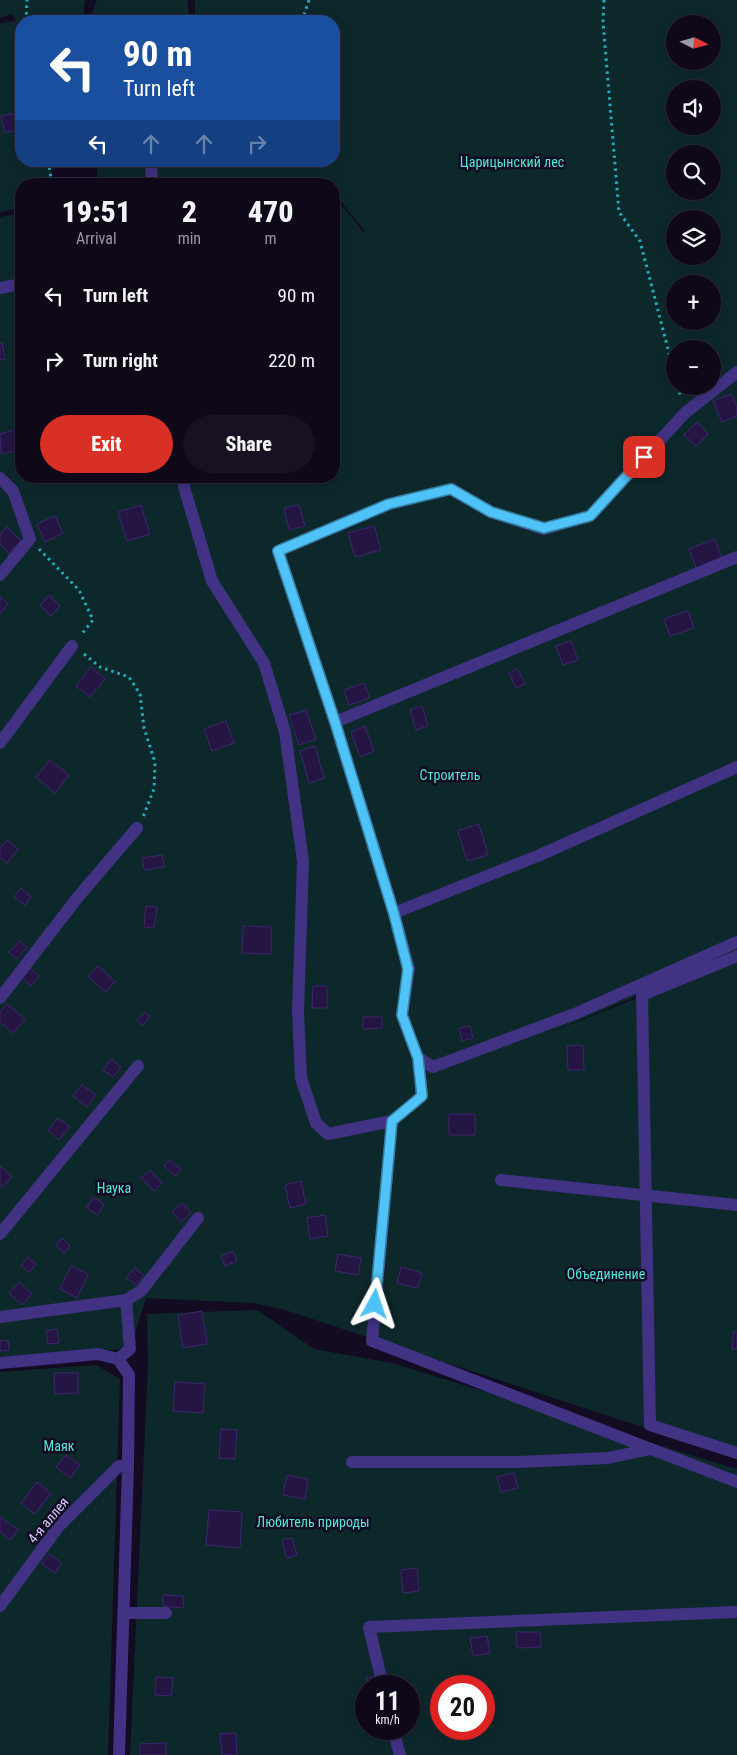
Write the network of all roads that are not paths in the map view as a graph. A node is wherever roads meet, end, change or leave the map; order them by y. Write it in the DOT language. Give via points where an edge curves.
graph roads {
  1 [pos="15,285"];
  2 [pos="0,288"];
  3 [pos="737,372"];
  4 [pos="0,478"];
  5 [pos="184,483"];
  6 [pos="737,557"];
  7 [pos="0,574"];
  8 [pos="72,646"];
  9 [pos="335,722"];
  10 [pos="0,744"];
  11 [pos="737,766"];
  12 [pos="137,828"];
  13 [pos="394,914"];
  14 [pos="737,942"];
  15 [pos="737,956"];
  16 [pos="0,998"];
  17 [pos="418,1058"];
  18 [pos="138,1066"];
  19 [pos="392,1121"];
  20 [pos="501,1180"];
  21 [pos="646,1196"];
  22 [pos="737,1205"];
  23 [pos="198,1218"];
  24 [pos="0,1234"];
  25 [pos="126,1300"];
  26 [pos="0,1317"];
  27 [pos="118,1359"];
  28 [pos="0,1363"];
  29 [pos="651,1449"];
  30 [pos="737,1453"];
  31 [pos="352,1462"];
  32 [pos="128,1466"];
  33 [pos="737,1482"];
  34 [pos="0,1606"];
  35 [pos="737,1612"];
  36 [pos="124,1613"];
  37 [pos="166,1613"];
  38 [pos="380,1675"];
  39 [pos="396,1740"];
  40 [pos="119,1755"];
  41 [pos="400,1755"];
  1 -- 2 [label="street"];
  3 -- 9 [label="street" via="685,414 590,516 544,528 491,512 451,489 389,504 278,551"];
  4 -- 7 [label="street" via="13,491 30,539"];
  5 -- 19 [label="street" via="212,581 264,663 285,732 303,861 298,1011 301,1078 316,1123 328,1134"];
  6 -- 9 [label="street"];
  8 -- 10 [label="street"];
  9 -- 13 [label="street"];
  11 -- 13 [label="street" via="540,855"];
  12 -- 16 [label="street" via="78,897"];
  13 -- 17 [label="street" via="408,969 402,1015"];
  14 -- 17 [label="street" via="576,1013 433,1066"];
  15 -- 21 [label="street" via="642,995"];
  17 -- 19 [label="street" via="422,1096"];
  18 -- 24 [label="street"];
  19 -- 29 [label="street" via="372,1341"];
  20 -- 21 [label="street"];
  21 -- 22 [label="street"];
  21 -- 30 [label="street" via="650,1426"];
  23 -- 25 [label="street" via="140,1291"];
  25 -- 26 [label="street"];
  25 -- 27 [label="street" via="130,1349"];
  27 -- 28 [label="street" via="98,1354"];
  27 -- 32 [label="street" via="128,1375"];
  29 -- 31 [label="street" via="608,1458"];
  29 -- 33 [label="street"];
  32 -- 34 [label="street, 4-я аллея" via="119,1466 59,1526"];
  32 -- 36 [label="street"];
  35 -- 38 [label="street" via="369,1627"];
  36 -- 37 [label="street"];
  36 -- 40 [label="street"];
  39 -- 41 [label="street"];
}
